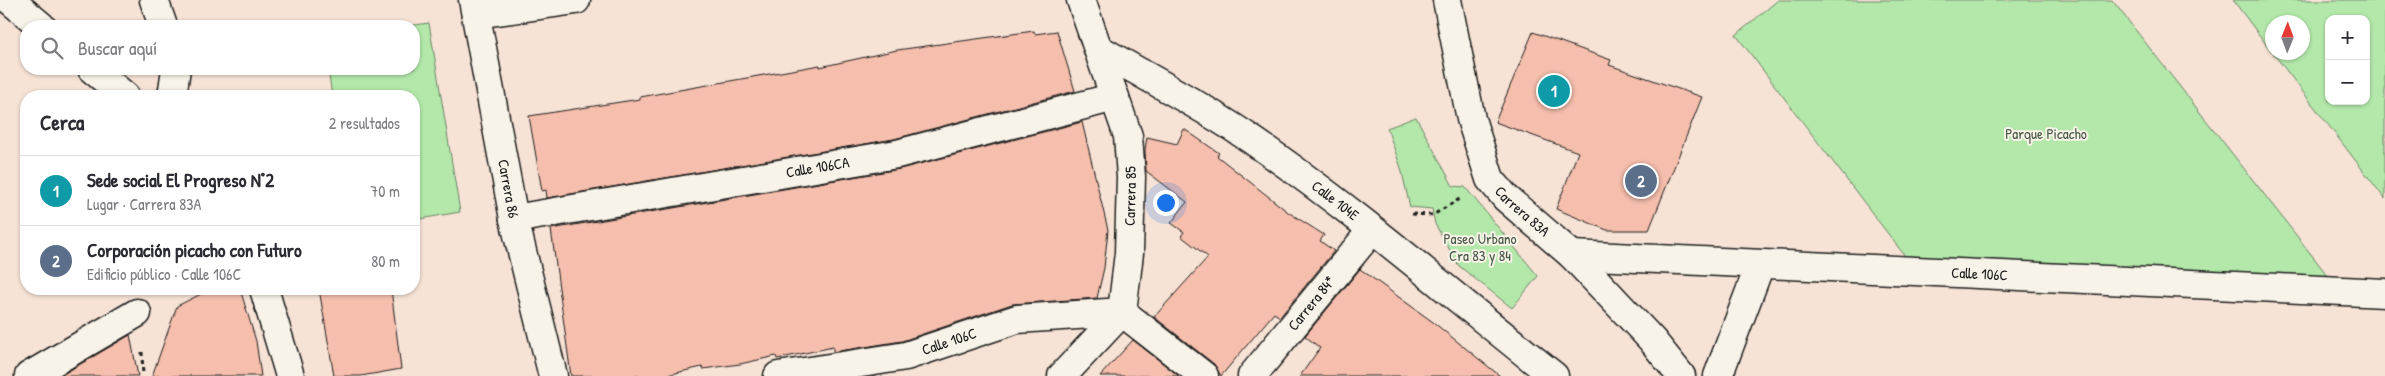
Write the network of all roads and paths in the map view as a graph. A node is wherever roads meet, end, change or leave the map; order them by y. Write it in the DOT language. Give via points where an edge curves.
graph roads {
  1 [pos="10,0"];
  2 [pos="154,0"];
  3 [pos="576,0"];
  4 [pos="1081,0"];
  5 [pos="1447,0"];
  6 [pos="474,7"];
  7 [pos="34,20"];
  8 [pos="161,20"];
  9 [pos="1099,49"];
  10 [pos="99,75"];
  11 [pos="175,75"];
  12 [pos="118,90"];
  13 [pos="173,90"];
  14 [pos="1115,97"];
  15 [pos="514,219"];
  16 [pos="1372,230"];
  17 [pos="1572,255"];
  18 [pos="1760,265"];
  19 [pos="2385,293"];
  20 [pos="266,295"];
  21 [pos="1122,312"];
  22 [pos="137,313"];
  23 [pos="29,376"];
  24 [pos="290,376"];
  25 [pos="553,376"];
  26 [pos="778,376"];
  27 [pos="1062,376"];
  28 [pos="1204,376"];
  29 [pos="1252,376"];
  30 [pos="1554,376"];
  31 [pos="1682,376"];
  32 [pos="1718,376"];
  1 -- 7 [label="street"];
  2 -- 8 [label="street"];
  3 -- 6 [label="street"];
  4 -- 9 [label="street, Carrera 85"];
  5 -- 17 [label="street, Carrera 83A" via="1471,119 1490,179 1506,198"];
  6 -- 15 [label="street, Carrera 86"];
  9 -- 14 [label="street, Carrera 85"];
  9 -- 16 [label="street, Calle 104E" via="1253,140"];
  10 -- 12 [label="street"];
  11 -- 13 [label="street"];
  14 -- 15 [label="street, Calle 106CA" via="897,154"];
  14 -- 21 [label="street, Carrera 85" via="1128,136 1131,177 1129,253"];
  15 -- 25 [label="street, Carrera 86"];
  16 -- 29 [label="street, Carrera 84*"];
  16 -- 30 [label="street, Calle 104E"];
  17 -- 18 [label="street, Calle 106C"];
  17 -- 31 [label="street, Carrera 83A"];
  18 -- 19 [label="street, Calle 106C"];
  18 -- 32 [label="street"];
  20 -- 24 [label="street"];
  21 -- 26 [label="street, Calle 106C" via="1017,319 906,356"];
  21 -- 27 [label="street"];
  21 -- 28 [label="street"];
  22 -- 23 [label="street"];
}
